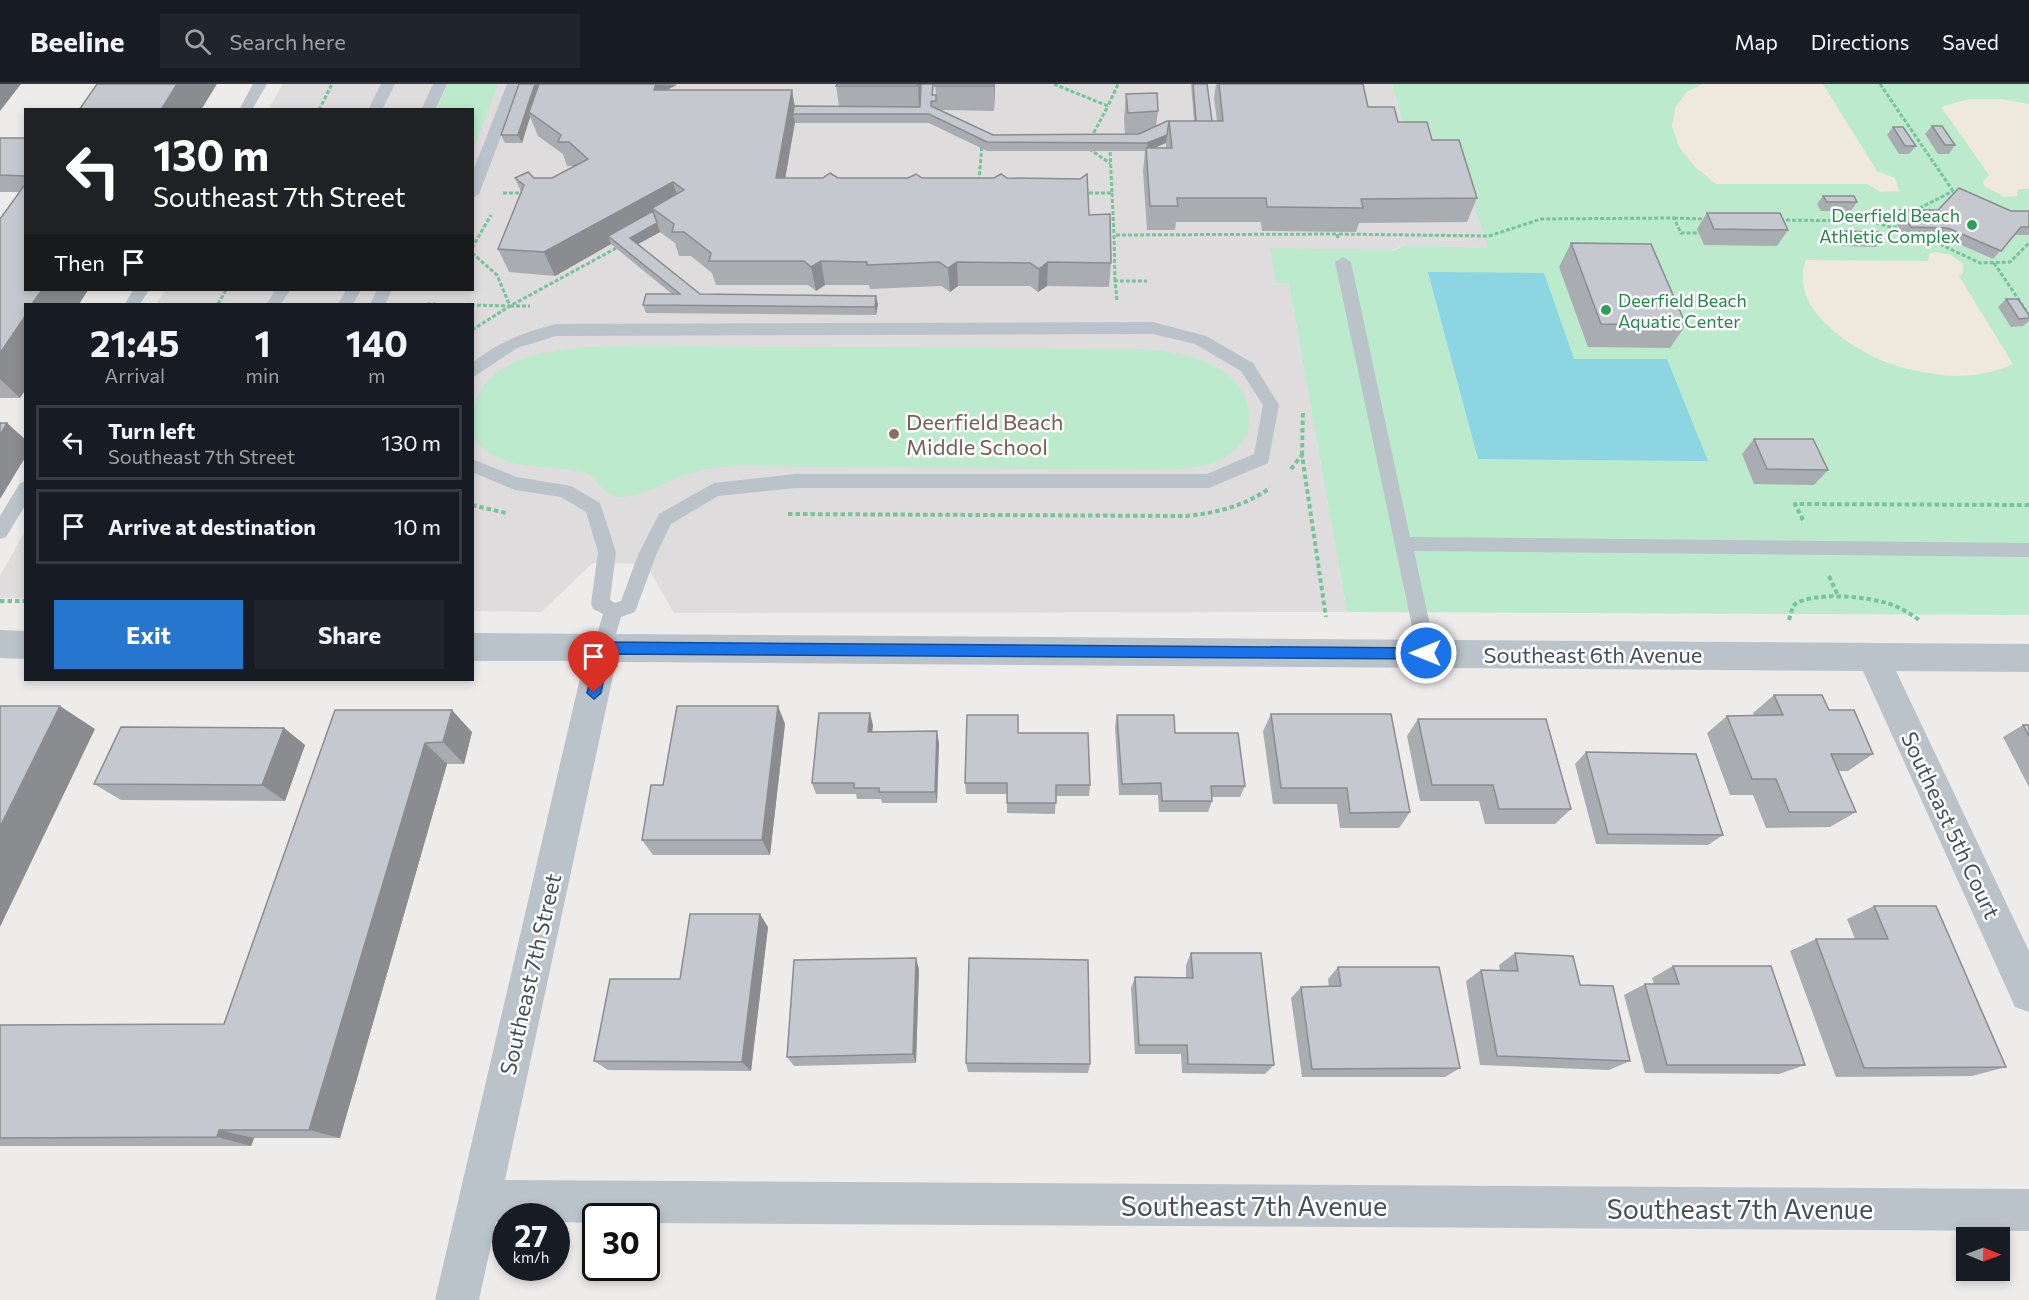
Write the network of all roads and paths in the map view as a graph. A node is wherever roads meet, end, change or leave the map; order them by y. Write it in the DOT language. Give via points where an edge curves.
graph roads {
  1 [pos="260,84"];
  2 [pos="332,84"];
  3 [pos="388,84"];
  4 [pos="440,84"];
  5 [pos="514,84"];
  6 [pos="1054,84"];
  7 [pos="1118,84"];
  8 [pos="1880,84"];
  9 [pos="1108,106"];
  10 [pos="246,108"];
  11 [pos="320,108"];
  12 [pos="376,108"];
  13 [pos="429,108"];
  14 [pos="990,147"];
  15 [pos="1086,147"];
  16 [pos="1094,147"];
  17 [pos="1102,147"];
  18 [pos="1110,147"];
  19 [pos="1119,147"];
  20 [pos="1111,163"];
  21 [pos="979,183"];
  22 [pos="474,189"];
  23 [pos="1953,191"];
  24 [pos="499,193"];
  25 [pos="529,193"];
  26 [pos="1079,193"];
  27 [pos="1112,193"];
  28 [pos="1964,195"];
  29 [pos="1674,218"];
  30 [pos="1708,219"];
  31 [pos="1918,219"];
  32 [pos="1777,220"];
  33 [pos="1912,227"];
  34 [pos="1923,227"];
  35 [pos="1699,233"];
  36 [pos="1337,234"];
  37 [pos="1114,235"];
  38 [pos="630,240"];
  39 [pos="2029,243"];
  40 [pos="620,246"];
  41 [pos="629,253"];
  42 [pos="474,254"];
  43 [pos="1343,262"];
  44 [pos="1994,262"];
  45 [pos="1116,281"];
  46 [pos="1147,281"];
  47 [pos="1118,301"];
  48 [pos="474,305"];
  49 [pos="510,306"];
  50 [pos="2029,315"];
  51 [pos="474,329"];
  52 [pos="474,370"];
  53 [pos="474,466"];
  54 [pos="1284,478"];
  55 [pos="1275,484"];
  56 [pos="24,491"];
  57 [pos="474,505"];
  58 [pos="2029,505"];
  59 [pos="509,513"];
  60 [pos="781,514"];
  61 [pos="0,532"];
  62 [pos="1403,544"];
  63 [pos="1816,548"];
  64 [pos="2029,550"];
  65 [pos="0,601"];
  66 [pos="24,602"];
  67 [pos="613,611"];
  68 [pos="1326,618"];
  69 [pos="1789,621"];
  70 [pos="1920,621"];
  71 [pos="0,644"];
  72 [pos="24,645"];
  73 [pos="474,647"];
  74 [pos="603,648"];
  75 [pos="1426,653"];
  76 [pos="1874,656"];
  77 [pos="2029,658"];
  78 [pos="2029,993"];
  79 [pos="479,1201"];
  80 [pos="2029,1210"];
  81 [pos="457,1300"];
  1 -- 10 [label="lane"];
  2 -- 11 [label="path"];
  3 -- 12 [label="lane"];
  4 -- 13 [label="lane"];
  5 -- 22 [label="lane"];
  6 -- 9 [label="path"];
  7 -- 9 [label="path"];
  8 -- 23 [label="path"];
  9 -- 15 [label="path"];
  14 -- 21 [label="path" via="982,144"];
  15 -- 16 [label="path"];
  15 -- 20 [label="path"];
  17 -- 18 [label="path"];
  18 -- 19 [label="path"];
  18 -- 20 [label="path"];
  20 -- 27 [label="path"];
  23 -- 28 [label="path"];
  23 -- 31 [label="path" via="1914,211"];
  24 -- 25 [label="path"];
  26 -- 27 [label="path"];
  27 -- 37 [label="path"];
  29 -- 30 [label="path"];
  29 -- 35 [label="path" via="1681,233"];
  29 -- 36 [label="path" via="1541,219 1489,236"];
  32 -- 33 [label="path" via="1869,221 1890,227"];
  34 -- 44 [label="path" via="1931,240 1980,263"];
  36 -- 37 [label="path"];
  36 -- 43 [label="path"];
  37 -- 45 [label="path"];
  38 -- 40 [label="path"];
  39 -- 44 [label="path" via="2010,262"];
  40 -- 41 [label="path"];
  40 -- 49 [label="path"];
  42 -- 49 [label="path" via="495,273"];
  43 -- 62 [label="lane"];
  44 -- 50 [label="path"];
  45 -- 46 [label="path"];
  45 -- 47 [label="path"];
  48 -- 49 [label="path"];
  49 -- 51 [label="path"];
  52 -- 67 [label="lane" via="523,337 556,330 1153,328 1200,340 1247,367 1271,405 1262,458 1209,481 795,481 714,490 665,519 628,607"];
  53 -- 67 [label="lane" via="514,483 565,491 594,508 607,552 600,604"];
  54 -- 68 [label="path" via="1302,455"];
  55 -- 60 [label="path" via="1240,506 1213,514 1185,516"];
  56 -- 61 [label="lane"];
  57 -- 59 [label="path"];
  58 -- 63 [label="path" via="1795,504"];
  62 -- 63 [label="lane"];
  62 -- 75 [label="lane"];
  63 -- 64 [label="lane"];
  65 -- 66 [label="path"];
  67 -- 74 [label="lane"];
  69 -- 70 [label="path" via="1790,610 1806,598 1878,598"];
  71 -- 72 [label="street"];
  73 -- 74 [label="street, Southeast 6th Avenue"];
  74 -- 75 [label="street, Southeast 6th Avenue"];
  74 -- 79 [label="street, Southeast 7th Street"];
  75 -- 76 [label="street, Southeast 6th Avenue"];
  76 -- 77 [label="street, Southeast 6th Avenue"];
  76 -- 78 [label="street, Southeast 5th Court"];
  79 -- 80 [label="street, Southeast 7th Avenue"];
  79 -- 81 [label="street, Southeast 7th Street"];
}
